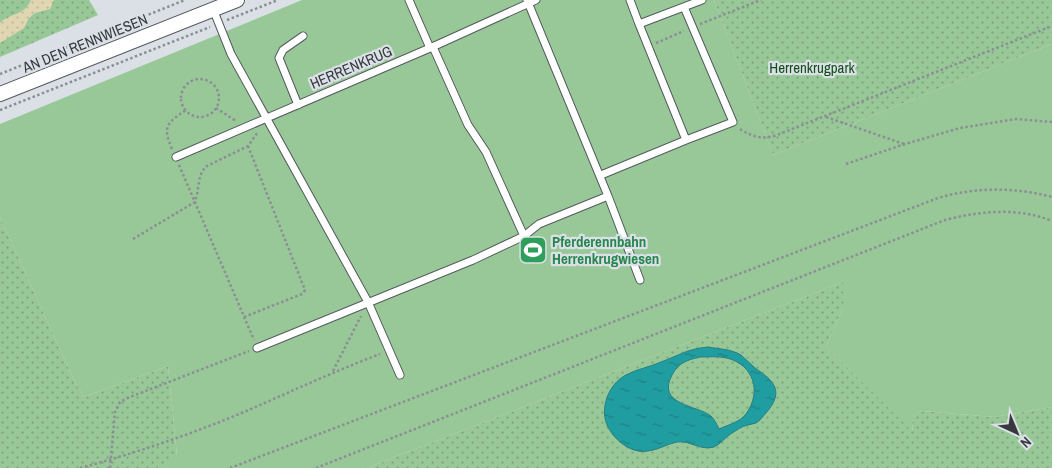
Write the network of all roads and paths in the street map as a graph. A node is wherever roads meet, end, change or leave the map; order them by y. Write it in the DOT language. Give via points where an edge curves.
graph roads {
  1 [pos="185,0"];
  2 [pos="237,0"];
  3 [pos="278,0"];
  4 [pos="409,0"];
  5 [pos="630,0"];
  6 [pos="702,0"];
  7 [pos="761,0"];
  8 [pos="531,1"];
  9 [pos="684,7"];
  10 [pos="214,9"];
  11 [pos="219,23"];
  12 [pos="640,24"];
  13 [pos="1052,26"];
  14 [pos="692,27"];
  15 [pos="303,36"];
  16 [pos="648,46"];
  17 [pos="431,48"];
  18 [pos="0,74"];
  19 [pos="0,94"];
  20 [pos="298,105"];
  21 [pos="216,108"];
  22 [pos="0,110"];
  23 [pos="186,110"];
  24 [pos="825,116"];
  25 [pos="265,119"];
  26 [pos="732,122"];
  27 [pos="1052,122"];
  28 [pos="245,128"];
  29 [pos="686,140"];
  30 [pos="905,144"];
  31 [pos="248,146"];
  32 [pos="176,157"];
  33 [pos="846,164"];
  34 [pos="601,175"];
  35 [pos="608,196"];
  36 [pos="1052,197"];
  37 [pos="194,202"];
  38 [pos="1052,221"];
  39 [pos="524,236"];
  40 [pos="133,239"];
  41 [pos="640,280"];
  42 [pos="368,302"];
  43 [pos="244,317"];
  44 [pos="257,348"];
  45 [pos="380,354"];
  46 [pos="332,372"];
  47 [pos="400,374"];
  48 [pos="111,460"];
  49 [pos="80,468"];
  50 [pos="110,468"];
  51 [pos="230,468"];
  52 [pos="316,468"];
  1 -- 18 [label="path"];
  2 -- 10 [label="street, AN DEN RENNWIESEN"];
  3 -- 11 [label="path"];
  4 -- 17 [label="lane"];
  5 -- 12 [label="lane"];
  6 -- 9 [label="lane"];
  7 -- 14 [label="path"];
  8 -- 17 [label="lane, HERRENKRUG"];
  8 -- 34 [label="lane"];
  9 -- 12 [label="lane"];
  9 -- 14 [label="lane"];
  10 -- 11 [label="lane"];
  10 -- 19 [label="street, AN DEN RENNWIESEN"];
  11 -- 22 [label="path"];
  11 -- 25 [label="lane" via="231,54"];
  12 -- 16 [label="lane"];
  13 -- 24 [label="path"];
  14 -- 16 [label="path"];
  14 -- 26 [label="lane"];
  15 -- 20 [label="lane" via="283,50 279,58"];
  16 -- 29 [label="lane"];
  17 -- 20 [label="lane, HERRENKRUG"];
  17 -- 39 [label="lane" via="468,125 486,152"];
  20 -- 25 [label="lane, HERRENKRUG"];
  21 -- 23 [label="path" via="209,115 200,117"];
  21 -- 23 [label="path" via="219,100 216,88 211,82 200,79 184,88 181,100"];
  21 -- 28 [label="path"];
  23 -- 32 [label="path" via="172,120 166,130"];
  24 -- 26 [label="path" via="766,138 746,133"];
  24 -- 30 [label="path"];
  25 -- 28 [label="lane, HERRENKRUG"];
  25 -- 31 [label="path"];
  25 -- 42 [label="lane"];
  26 -- 29 [label="lane"];
  27 -- 30 [label="path" via="1016,119 960,128"];
  28 -- 32 [label="lane, HERRENKRUG"];
  29 -- 34 [label="lane"];
  30 -- 33 [label="path"];
  31 -- 37 [label="path" via="205,166"];
  31 -- 43 [label="path" via="305,290"];
  32 -- 37 [label="path"];
  34 -- 35 [label="lane"];
  35 -- 39 [label="lane" via="539,224"];
  35 -- 41 [label="lane"];
  36 -- 51 [label="path" via="1001,189 960,192 938,198"];
  37 -- 40 [label="path"];
  37 -- 43 [label="path"];
  38 -- 52 [label="path" via="993,212 945,220"];
  39 -- 42 [label="lane"];
  42 -- 44 [label="lane"];
  42 -- 46 [label="path"];
  42 -- 47 [label="lane"];
  43 -- 44 [label="path"];
  44 -- 48 [label="path" via="120,402 115,412"];
  45 -- 46 [label="path"];
  46 -- 48 [label="path" via="232,417"];
  48 -- 49 [label="path"];
  48 -- 50 [label="path"];
}
